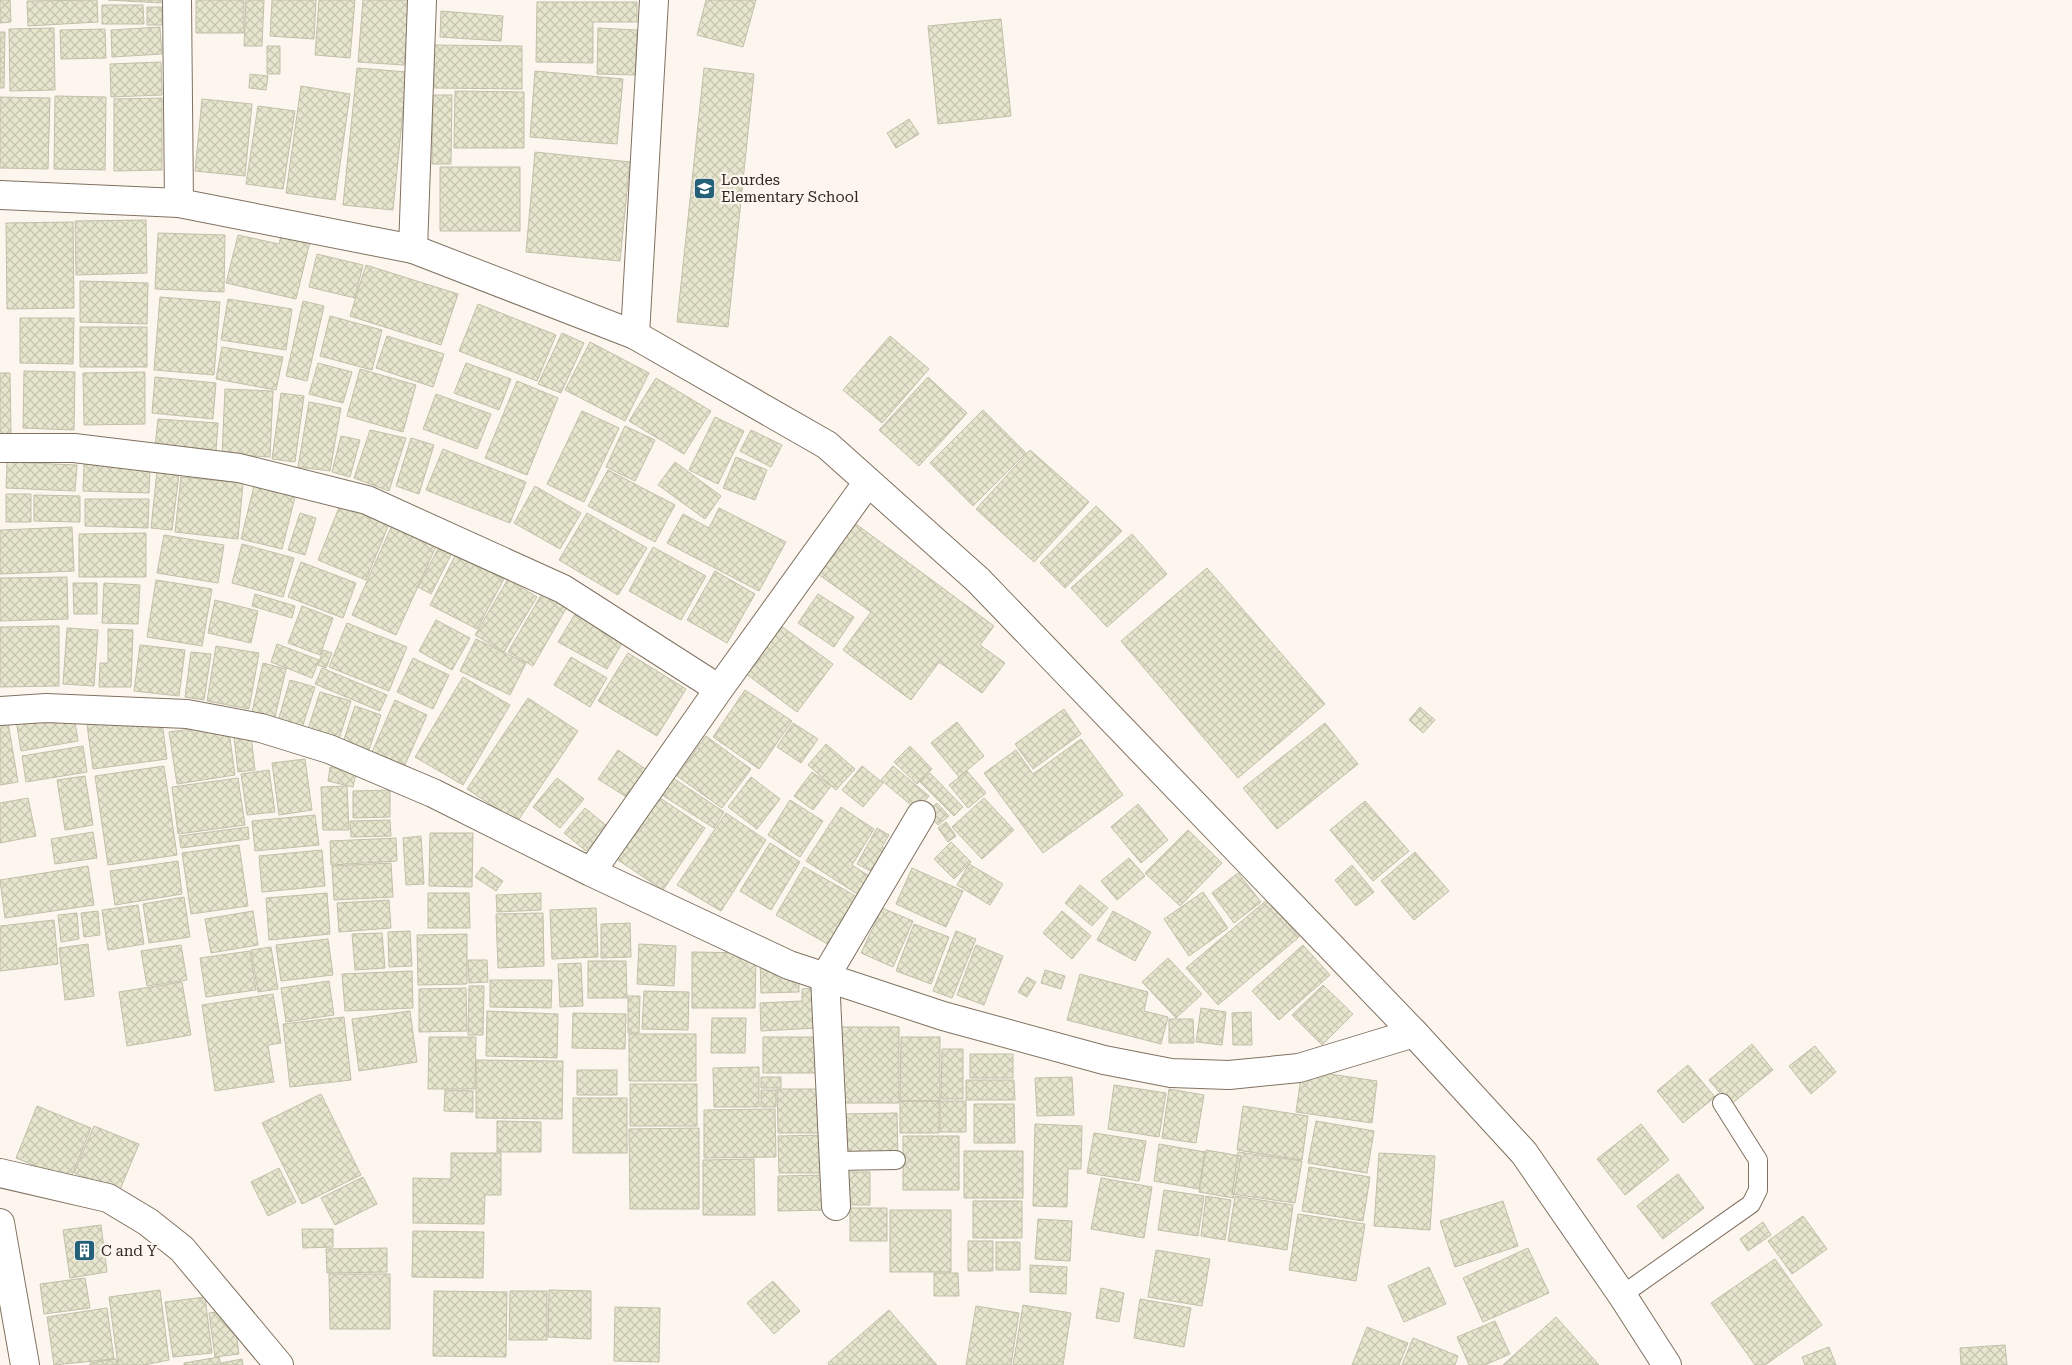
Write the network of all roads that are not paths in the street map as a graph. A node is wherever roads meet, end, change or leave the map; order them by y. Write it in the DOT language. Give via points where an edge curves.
graph roads {
  1 [pos="177,0"];
  2 [pos="422,0"];
  3 [pos="654,0"];
  4 [pos="0,194"];
  5 [pos="179,203"];
  6 [pos="413,249"];
  7 [pos="635,335"];
  8 [pos="0,448"];
  9 [pos="868,482"];
  10 [pos="719,689"];
  11 [pos="0,711"];
  12 [pos="922,815"];
  13 [pos="591,872"];
  14 [pos="825,977"];
  15 [pos="1414,1033"];
  16 [pos="1722,1103"];
  17 [pos="896,1160"];
  18 [pos="834,1161"];
  19 [pos="0,1173"];
  20 [pos="836,1206"];
  21 [pos="0,1223"];
  22 [pos="1622,1295"];
  23 [pos="25,1365"];
  24 [pos="279,1365"];
  25 [pos="1667,1365"];
  1 -- 5 [label="street"];
  2 -- 6 [label="street"];
  3 -- 7 [label="street"];
  4 -- 5 [label="street"];
  5 -- 6 [label="street"];
  6 -- 7 [label="street"];
  7 -- 9 [label="street" via="827,445"];
  8 -- 10 [label="street" via="74,448 239,468 367,500 562,589"];
  9 -- 10 [label="street"];
  9 -- 15 [label="street" via="978,580"];
  10 -- 13 [label="street"];
  11 -- 13 [label="street" via="46,708 187,714 261,728 329,749 433,793"];
  12 -- 14 [label="street"];
  13 -- 14 [label="street" via="789,965"];
  14 -- 15 [label="street" via="943,1016 1104,1060 1171,1073 1229,1075 1299,1068"];
  14 -- 18 [label="street"];
  15 -- 22 [label="street" via="1524,1153"];
  16 -- 22 [label="lane" via="1758,1160 1758,1190 1751,1204"];
  17 -- 18 [label="lane"];
  18 -- 20 [label="street"];
  19 -- 24 [label="street" via="108,1198 148,1222 182,1249"];
  21 -- 23 [label="street"];
  22 -- 25 [label="street"];
}
